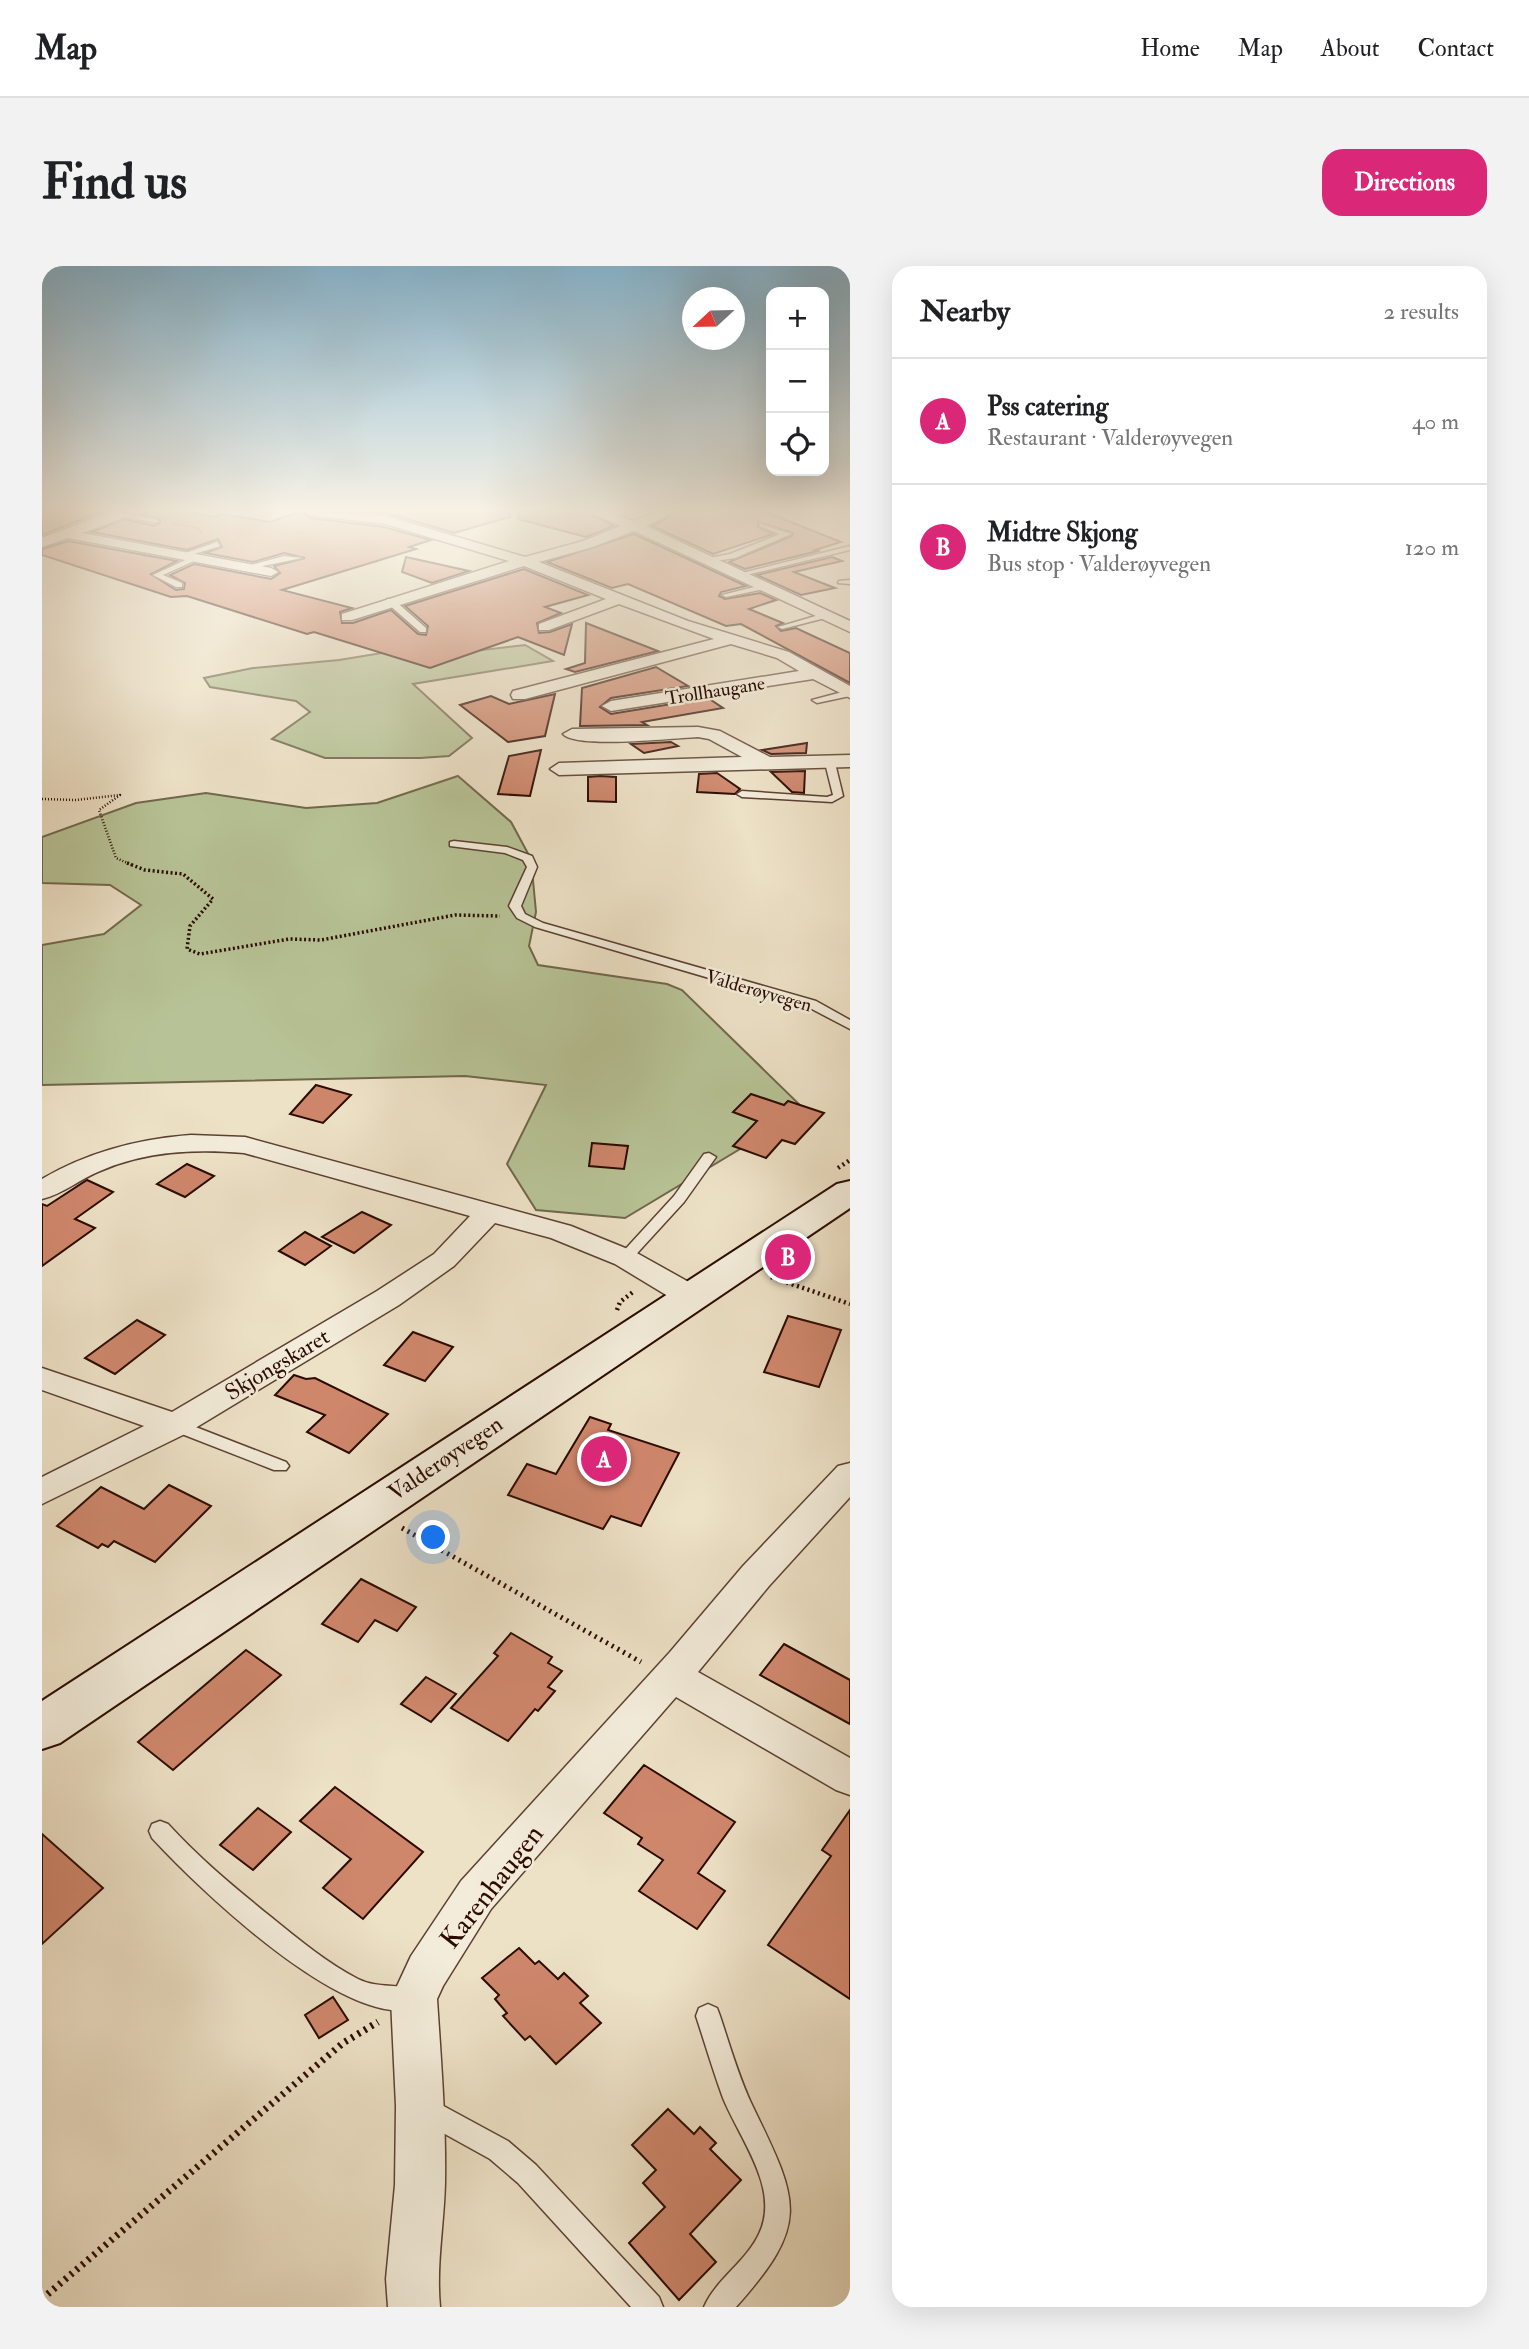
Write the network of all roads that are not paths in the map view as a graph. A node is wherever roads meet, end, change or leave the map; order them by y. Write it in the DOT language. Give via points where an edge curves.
graph roads {
  1 [pos="376,606"];
  2 [pos="396,606"];
  3 [pos="599,606"];
  4 [pos="641,606"];
  5 [pos="809,606"];
  6 [pos="827,615"];
  7 [pos="347,617"];
  8 [pos="544,627"];
  9 [pos="782,627"];
  10 [pos="850,627"];
  11 [pos="423,630"];
  12 [pos="732,639"];
  13 [pos="818,673"];
  14 [pos="850,693"];
  15 [pos="519,695"];
  16 [pos="817,700"];
  17 [pos="611,706"];
  18 [pos="572,734"];
  19 [pos="850,761"];
  20 [pos="762,762"];
  21 [pos="830,763"];
  22 [pos="559,769"];
  23 [pos="742,794"];
  24 [pos="454,844"];
  25 [pos="850,1024"];
  26 [pos="709,1157"];
  27 [pos="54,1170"];
  28 [pos="42,1191"];
  29 [pos="850,1192"];
  30 [pos="488,1214"];
  31 [pos="625,1258"];
  32 [pos="692,1297"];
  33 [pos="42,1379"];
  34 [pos="175,1425"];
  35 [pos="280,1466"];
  36 [pos="850,1475"];
  37 [pos="42,1492"];
  38 [pos="671,1675"];
  39 [pos="42,1728"];
  40 [pos="850,1778"];
  41 [pos="160,1831"];
  42 [pos="414,1999"];
  43 [pos="708,2016"];
  44 [pos="420,2106"];
  45 [pos="414,2307"];
  46 [pos="649,2307"];
  47 [pos="718,2307"];
  1 -- 7 [label="street"];
  2 -- 11 [label="lane"];
  3 -- 8 [label="street"];
  4 -- 12 [label="street, Trollhaugane"];
  5 -- 6 [label="street"];
  6 -- 9 [label="lane"];
  6 -- 10 [label="street"];
  12 -- 13 [label="street, Trollhaugane" via="783,655"];
  12 -- 15 [label="street, Trollhaugane"];
  13 -- 14 [label="street, Trollhaugane"];
  13 -- 17 [label="street, Trollhaugane"];
  14 -- 16 [label="lane, Trollhaugane"];
  18 -- 20 [label="street, Trollhaugane" via="703,732"];
  19 -- 21 [label="street, Trollhaugane"];
  20 -- 21 [label="street, Trollhaugane"];
  20 -- 22 [label="street, Trollhaugane"];
  21 -- 23 [label="lane" via="838,796 828,800"];
  24 -- 25 [label="lane, Valderøyvegen" via="508,850 532,863 515,906 521,916 584,940 812,1004"];
  26 -- 31 [label="lane" via="679,1199"];
  27 -- 28 [label="street"];
  27 -- 30 [label="street" via="146,1146 221,1142 268,1150"];
  29 -- 32 [label="main road, Valderøyvegen"];
  30 -- 31 [label="street" via="561,1233"];
  30 -- 34 [label="street, Skjongskaret" via="463,1243 419,1278"];
  31 -- 32 [label="street"];
  32 -- 39 [label="main road, Valderøyvegen"];
  33 -- 34 [label="street"];
  34 -- 35 [label="lane"];
  34 -- 37 [label="street, Skjongskaret"];
  36 -- 38 [label="street, Karenhaugen"];
  38 -- 40 [label="street"];
  38 -- 42 [label="street, Karenhaugen" via="476,1895"];
  41 -- 42 [label="lane" via="194,1868 294,1950 350,1987 377,1997"];
  42 -- 44 [label="street, Karenhaugen"];
  43 -- 47 [label="lane" via="736,2099 767,2165 778,2213 761,2257"];
  44 -- 45 [label="street, Karenhaugen"];
  44 -- 46 [label="lane" via="499,2150 527,2174"];
}
